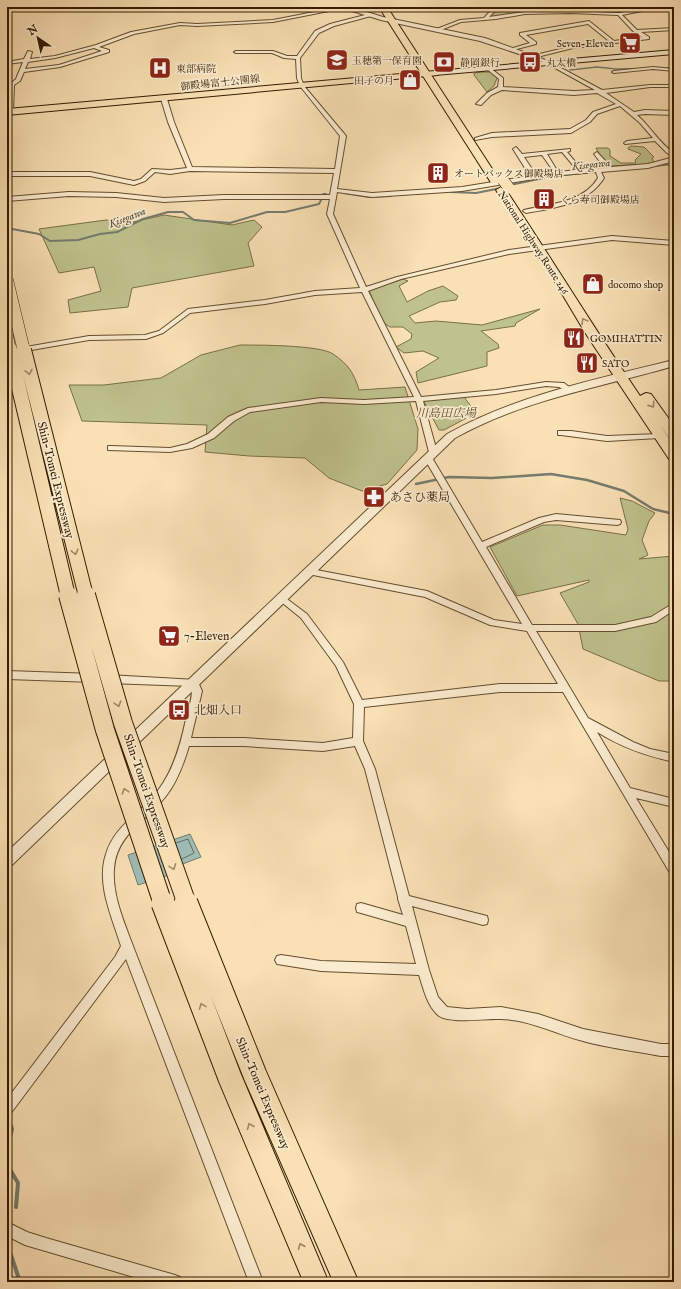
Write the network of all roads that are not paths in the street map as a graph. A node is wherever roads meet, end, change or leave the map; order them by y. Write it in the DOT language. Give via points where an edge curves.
graph roads {
  1 [pos="383,7"];
  2 [pos="391,7"];
  3 [pos="497,7"];
  4 [pos="349,8"];
  5 [pos="674,10"];
  6 [pos="551,12"];
  7 [pos="619,14"];
  8 [pos="369,15"];
  9 [pos="557,16"];
  10 [pos="485,19"];
  11 [pos="392,21"];
  12 [pos="562,21"];
  13 [pos="401,23"];
  14 [pos="567,25"];
  15 [pos="674,29"];
  16 [pos="436,30"];
  17 [pos="636,31"];
  18 [pos="613,42"];
  19 [pos="94,47"];
  20 [pos="515,49"];
  21 [pos="30,52"];
  22 [pos="236,52"];
  23 [pos="674,52"];
  24 [pos="533,57"];
  25 [pos="298,58"];
  26 [pos="25,62"];
  27 [pos="548,62"];
  28 [pos="7,63"];
  29 [pos="490,68"];
  30 [pos="674,70"];
  31 [pos="21,71"];
  32 [pos="614,72"];
  33 [pos="431,73"];
  34 [pos="302,86"];
  35 [pos="674,86"];
  36 [pos="501,88"];
  37 [pos="598,91"];
  38 [pos="164,99"];
  39 [pos="480,104"];
  40 [pos="618,105"];
  41 [pos="8,112"];
  42 [pos="674,113"];
  43 [pos="633,114"];
  44 [pos="477,139"];
  45 [pos="657,139"];
  46 [pos="627,143"];
  47 [pos="516,149"];
  48 [pos="543,153"];
  49 [pos="597,154"];
  50 [pos="520,156"];
  51 [pos="674,158"];
  52 [pos="190,169"];
  53 [pos="610,170"];
  54 [pos="337,171"];
  55 [pos="556,171"];
  56 [pos="581,172"];
  57 [pos="599,172"];
  58 [pos="7,174"];
  59 [pos="534,177"];
  60 [pos="502,185"];
  61 [pos="334,190"];
  62 [pos="332,197"];
  63 [pos="7,199"];
  64 [pos="526,211"];
  65 [pos="674,243"];
  66 [pos="543,247"];
  67 [pos="7,280"];
  68 [pos="364,290"];
  69 [pos="7,336"];
  70 [pos="7,354"];
  71 [pos="674,362"];
  72 [pos="626,376"];
  73 [pos="569,390"];
  74 [pos="419,399"];
  75 [pos="561,433"];
  76 [pos="674,435"];
  77 [pos="659,436"];
  78 [pos="111,448"];
  79 [pos="430,455"];
  80 [pos="674,456"];
  81 [pos="617,522"];
  82 [pos="481,546"];
  83 [pos="311,572"];
  84 [pos="283,599"];
  85 [pos="674,606"];
  86 [pos="530,628"];
  87 [pos="7,675"];
  88 [pos="194,683"];
  89 [pos="566,688"];
  90 [pos="359,704"];
  91 [pos="586,720"];
  92 [pos="358,741"];
  93 [pos="185,742"];
  94 [pos="674,758"];
  95 [pos="629,792"];
  96 [pos="674,803"];
  97 [pos="9,857"];
  98 [pos="674,870"];
  99 [pos="403,899"];
  100 [pos="361,908"];
  101 [pos="482,920"];
  102 [pos="410,922"];
  103 [pos="127,946"];
  104 [pos="281,960"];
  105 [pos="423,970"];
  106 [pos="674,1050"];
  107 [pos="7,1109"];
  108 [pos="7,1229"];
  109 [pos="160,1280"];
  110 [pos="175,1282"];
  111 [pos="256,1282"];
  112 [pos="316,1282"];
  113 [pos="346,1282"];
  1 -- 11 [label="highway, National Highway Route 246"];
  2 -- 13 [label="highway, National Highway Route 246"];
  3 -- 10 [label="street"];
  4 -- 8 [label="street"];
  4 -- 19 [label="street" via="273,21 180,24 133,33"];
  5 -- 7 [label="street" via="642,10"];
  6 -- 7 [label="street"];
  6 -- 9 [label="street"];
  6 -- 10 [label="street"];
  7 -- 17 [label="street"];
  8 -- 11 [label="street"];
  8 -- 25 [label="street" via="316,32"];
  10 -- 16 [label="street" via="460,21"];
  11 -- 13 [label="street"];
  11 -- 33 [label="highway, National Highway Route 246"];
  12 -- 14 [label="street"];
  13 -- 16 [label="street"];
  13 -- 33 [label="highway, National Highway Route 246"];
  14 -- 18 [label="street" via="589,22"];
  14 -- 20 [label="street" via="522,34 534,43"];
  15 -- 17 [label="street"];
  16 -- 20 [label="street"];
  17 -- 18 [label="street" via="647,38"];
  18 -- 24 [label="street" via="573,47"];
  19 -- 26 [label="street"];
  19 -- 31 [label="street" via="107,52 60,66"];
  20 -- 24 [label="street"];
  21 -- 26 [label="street"];
  22 -- 25 [label="street" via="273,52"];
  23 -- 27 [label="main road"];
  24 -- 27 [label="street"];
  25 -- 34 [label="street"];
  26 -- 28 [label="street"];
  26 -- 31 [label="street"];
  27 -- 29 [label="main road"];
  27 -- 37 [label="street"];
  29 -- 33 [label="main road"];
  29 -- 36 [label="street" via="501,79"];
  30 -- 32 [label="street" via="653,68"];
  31 -- 41 [label="street" via="18,80 12,84"];
  33 -- 34 [label="main road, 御殿場富士公園線"];
  33 -- 44 [label="highway, National Highway Route 246"];
  33 -- 60 [label="highway, National Highway Route 246"];
  34 -- 38 [label="main road, 御殿場富士公園線"];
  34 -- 54 [label="street" via="344,136"];
  35 -- 37 [label="street"];
  36 -- 37 [label="street" via="574,93"];
  36 -- 39 [label="street" via="489,94"];
  37 -- 40 [label="street"];
  38 -- 41 [label="main road, 御殿場富士公園線"];
  38 -- 52 [label="street"];
  40 -- 43 [label="street"];
  40 -- 44 [label="street" via="595,113 588,121 570,131 492,135"];
  42 -- 43 [label="street"];
  43 -- 45 [label="street"];
  44 -- 60 [label="highway, National Highway Route 246"];
  45 -- 46 [label="street"];
  45 -- 51 [label="street"];
  47 -- 50 [label="street"];
  48 -- 50 [label="street"];
  48 -- 55 [label="street"];
  48 -- 56 [label="street" via="566,150"];
  49 -- 53 [label="street"];
  50 -- 59 [label="street"];
  51 -- 53 [label="street" via="648,166"];
  52 -- 54 [label="street"];
  52 -- 58 [label="street" via="170,172 154,170 143,180 134,183 90,174"];
  53 -- 57 [label="street"];
  54 -- 61 [label="street"];
  56 -- 57 [label="street"];
  56 -- 59 [label="street"];
  57 -- 64 [label="street" via="599,184 588,192 554,206"];
  59 -- 61 [label="street" via="462,189 372,195"];
  60 -- 64 [label="highway, National Highway Route 246"];
  60 -- 66 [label="highway, National Highway Route 246"];
  61 -- 62 [label="street"];
  62 -- 63 [label="street" via="164,200 69,194"];
  62 -- 68 [label="street" via="330,214"];
  64 -- 66 [label="highway, National Highway Route 246"];
  65 -- 66 [label="street" via="612,238"];
  66 -- 68 [label="street" via="496,254 400,278"];
  66 -- 72 [label="highway, National Highway Route 246"];
  67 -- 113 [label="highway, Shin-Tomei Expressway, one-way, bridge" via="53,471 97,634 160,832 224,999"];
  68 -- 70 [label="street" via="315,293 188,311 161,332 151,336 89,338"];
  68 -- 74 [label="street"];
  112 -- 69 [label="highway, Shin-Tomei Expressway, one-way, bridge" via="202,1006 141,839 105,730 62,570"];
  71 -- 72 [label="street"];
  72 -- 73 [label="street"];
  72 -- 76 [label="highway, National Highway Route 246, one-way"];
  72 -- 77 [label="highway, National Highway Route 246"];
  73 -- 74 [label="street" via="561,385 546,384 496,392"];
  73 -- 79 [label="street" via="483,419 451,436"];
  74 -- 78 [label="street" via="364,402 321,400 248,410 231,419 211,436 189,446 170,450"];
  74 -- 79 [label="street"];
  75 -- 77 [label="street" via="602,438"];
  77 -- 80 [label="highway, National Highway Route 246"];
  79 -- 82 [label="street"];
  79 -- 83 [label="street"];
  81 -- 82 [label="street" via="556,517 542,520"];
  82 -- 86 [label="street"];
  83 -- 84 [label="street"];
  83 -- 86 [label="street" via="427,594 493,623"];
  84 -- 88 [label="street"];
  84 -- 90 [label="street" via="304,616 340,664"];
  85 -- 86 [label="street" via="653,620 615,628"];
  86 -- 89 [label="street"];
  87 -- 88 [label="street"];
  88 -- 93 [label="street" via="197,691"];
  88 -- 97 [label="street"];
  89 -- 90 [label="street" via="500,688"];
  89 -- 91 [label="street"];
  90 -- 92 [label="street"];
  91 -- 94 [label="street" via="635,749"];
  91 -- 95 [label="street"];
  92 -- 93 [label="street" via="342,746 319,747"];
  92 -- 99 [label="street" via="370,769"];
  93 -- 103 [label="street" via="167,787 119,837 108,862 110,891"];
  95 -- 96 [label="street"];
  95 -- 98 [label="street"];
  99 -- 101 [label="street"];
  99 -- 102 [label="street"];
  100 -- 102 [label="street"];
  102 -- 105 [label="street"];
  103 -- 107 [label="street" via="119,961"];
  103 -- 111 [label="street"];
  104 -- 105 [label="street" via="321,966"];
  105 -- 106 [label="street" via="433,1000 444,1012 467,1016 501,1013 538,1020 583,1035 661,1050"];
  108 -- 109 [label="street" via="25,1238"];
  109 -- 110 [label="street"];
}
